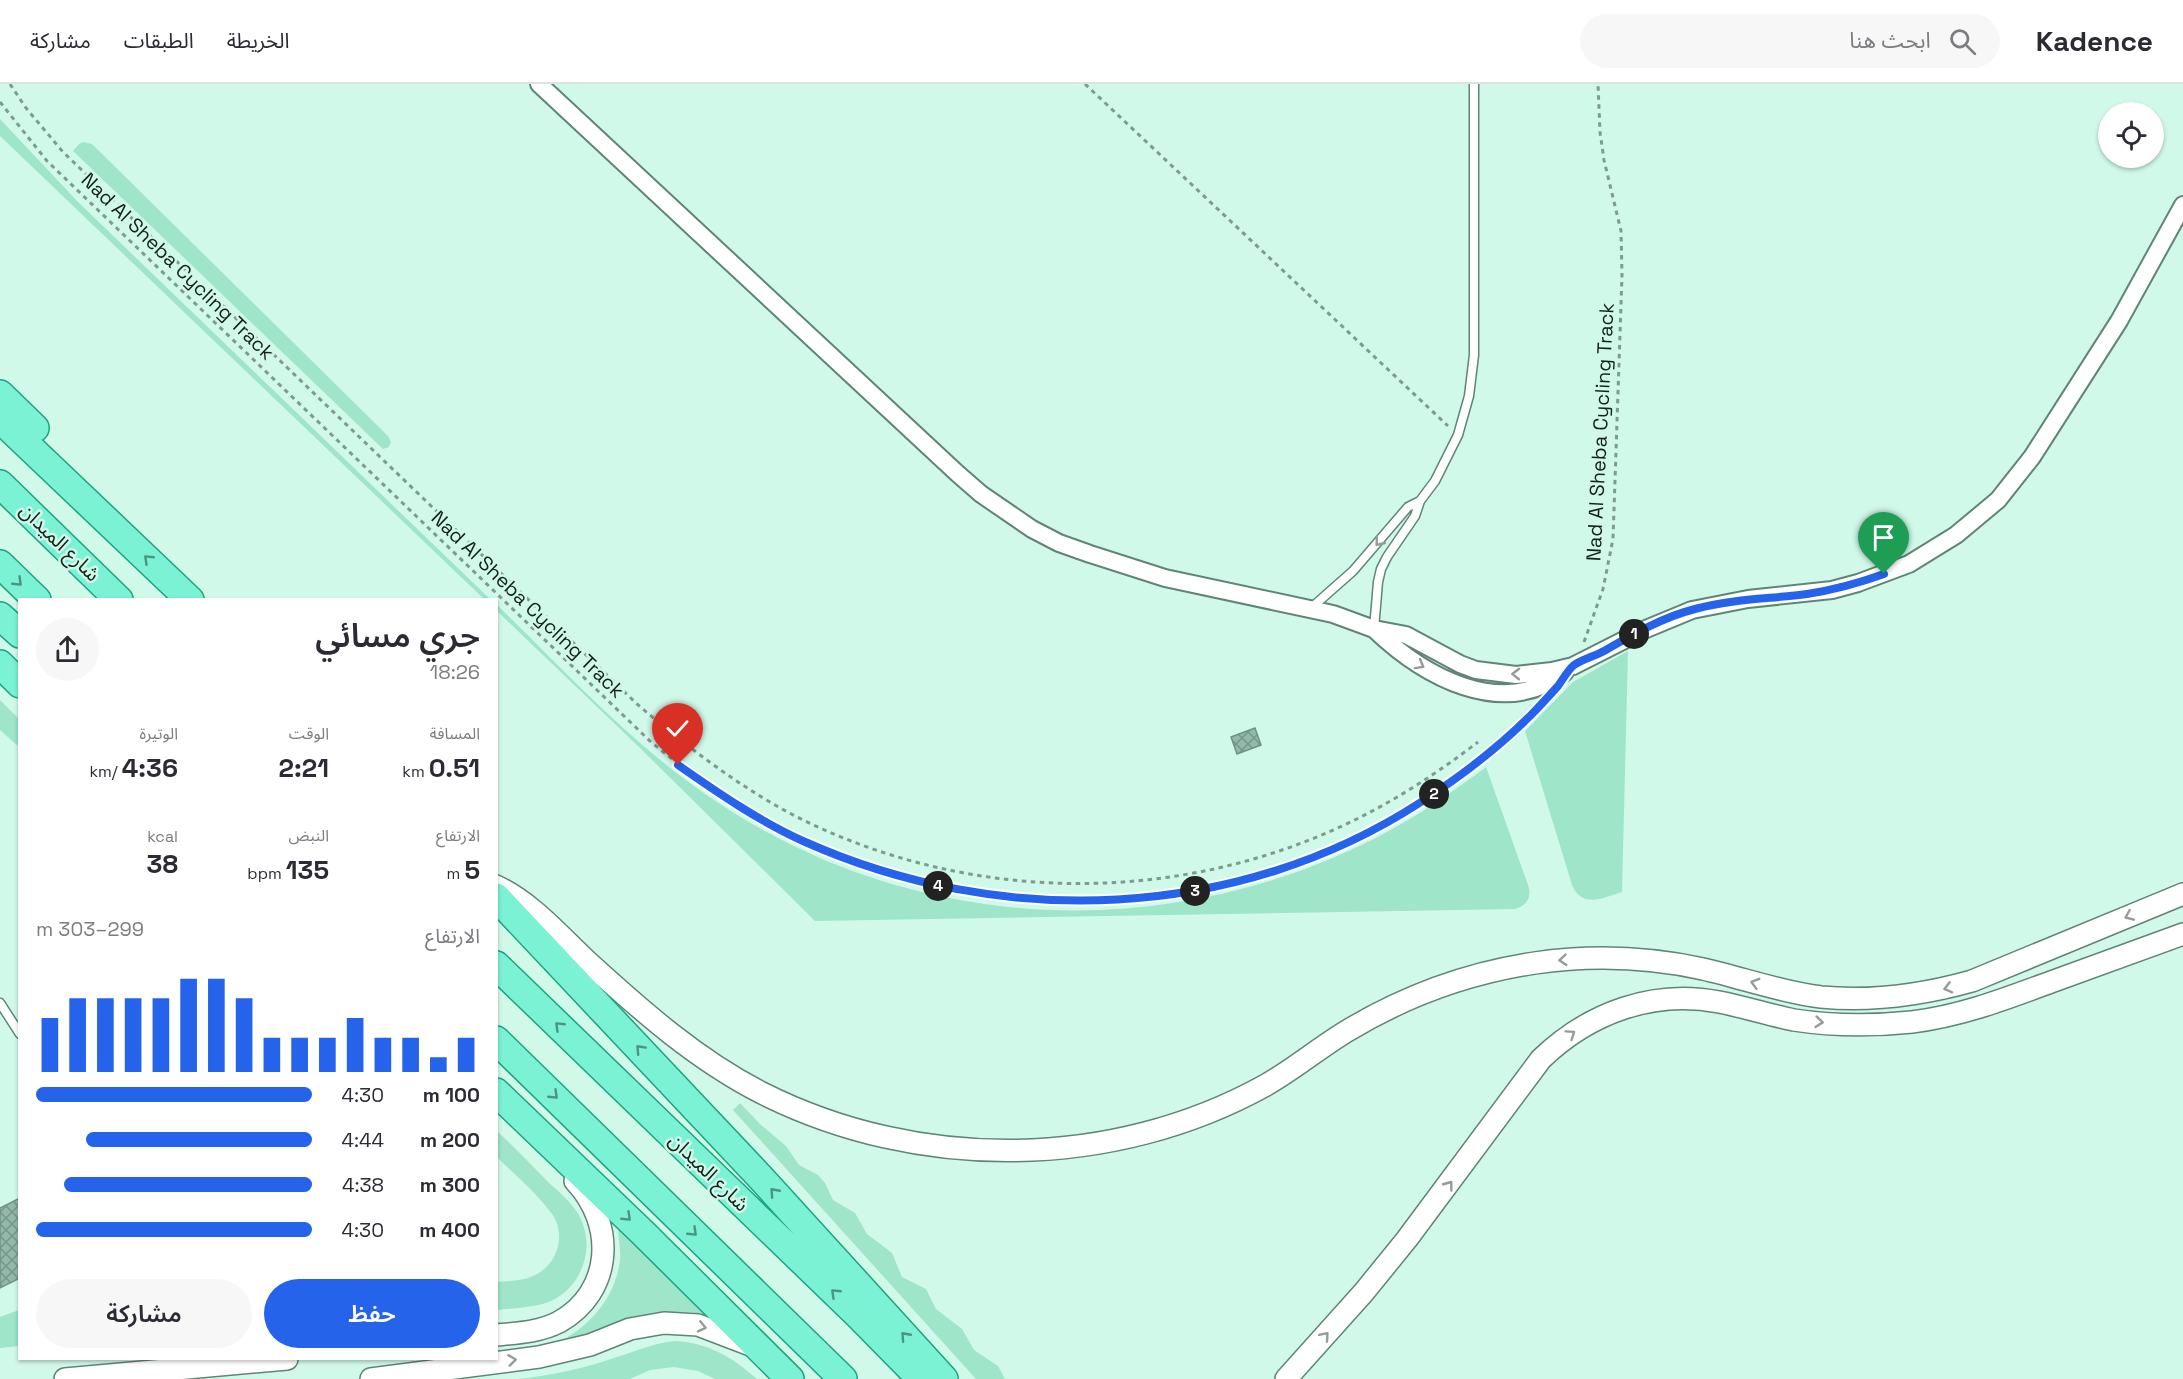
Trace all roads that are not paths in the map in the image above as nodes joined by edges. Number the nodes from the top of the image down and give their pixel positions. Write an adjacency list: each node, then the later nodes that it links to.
1 (539, 84): 13 (street)
2 (1474, 84): 8 (lane)
3 (2183, 206): 15 (street)
4 (0, 394): 6 (main road)
5 (0, 419): 6 (main road)
6 (64, 478): 12 (main road, one-way to 6)
7 (0, 484): 11 (main road, شارع الميدان)
8 (1420, 501): 13 (lane, one-way to 13); 15 (lane)
9 (0, 564): 10 (main road, one-way to 10)
10 (35, 598)
11 (117, 598)
12 (188, 598)
13 (1310, 609): 15 (street)
14 (0, 616): 16 (main road)
15 (1374, 629)
16 (18, 632)
17 (0, 664): 18 (main road)
18 (18, 682)
19 (498, 887): 20 (street, one-way to 19)
20 (2183, 894)
21 (498, 899): 40 (main road, one-way to 21)
22 (2183, 934): 41 (street, one-way to 22)
23 (498, 967): 39 (main road, شارع الميدان, one-way to 23)
24 (0, 1003): 25 (lane)
25 (18, 1031)
26 (498, 1042): 38 (main road, one-way to 38)
27 (498, 1094): 28 (main road)
28 (524, 1118): 29 (street); 30 (main road, one-way to 30)
29 (498, 1335)
30 (760, 1348): 36 (street, one-way to 30); 37 (main road)
31 (270, 1360): 33 (street)
32 (140, 1362): 34 (lane)
33 (235, 1362): 34 (street)
34 (114, 1376): 35 (street)
35 (65, 1379)
36 (371, 1379)
37 (790, 1379)
38 (843, 1379)
39 (921, 1379)
40 (944, 1379)
41 (1286, 1379)

